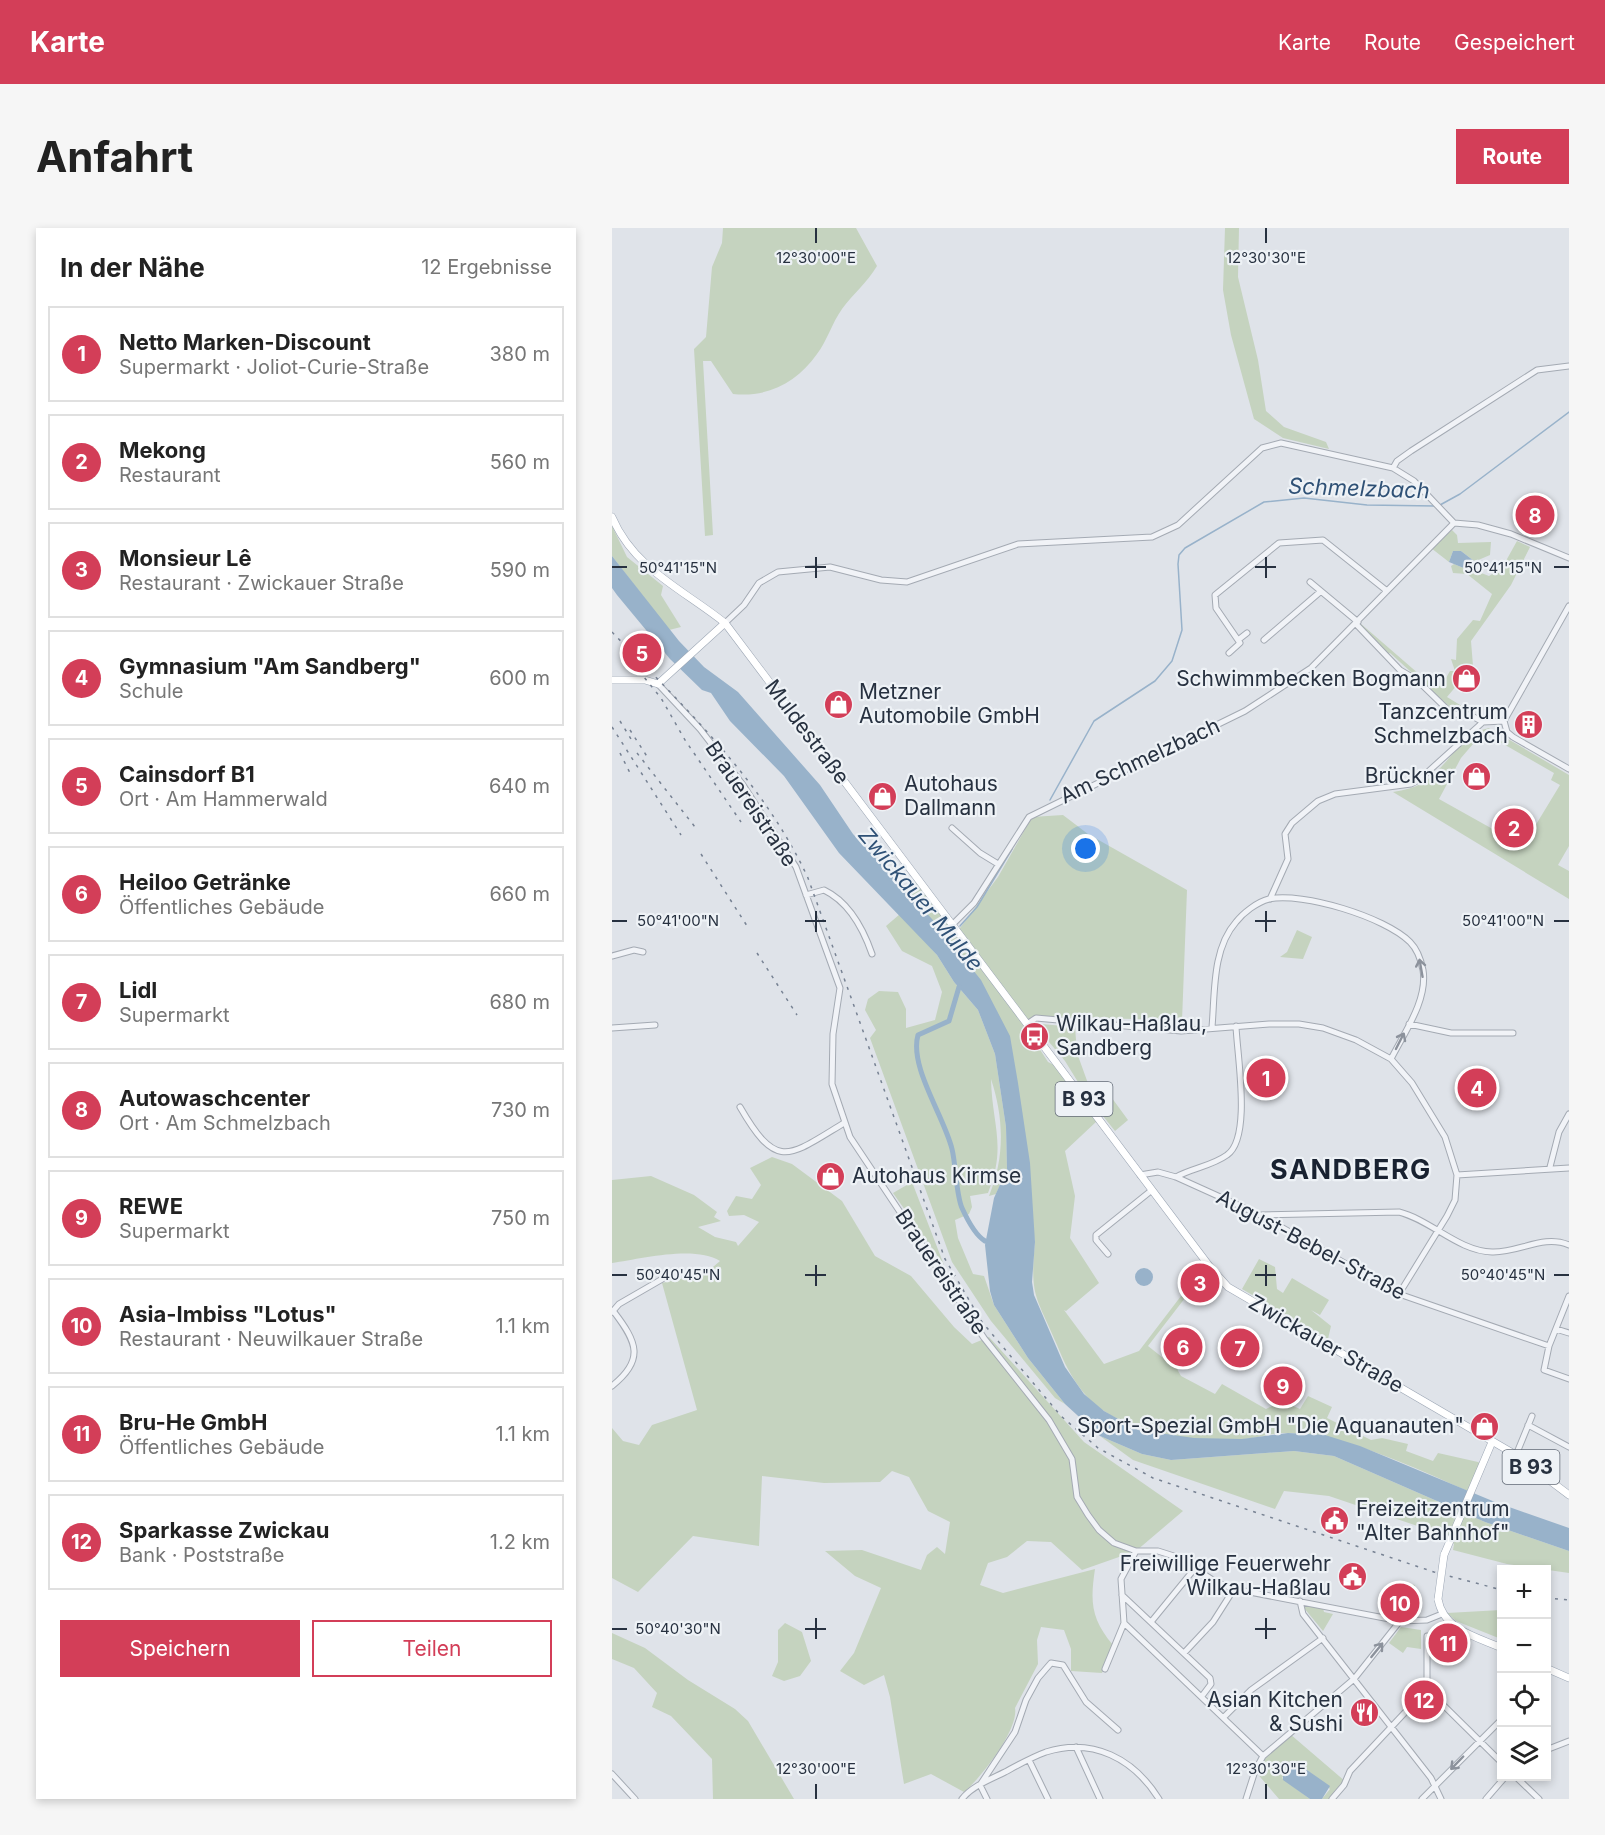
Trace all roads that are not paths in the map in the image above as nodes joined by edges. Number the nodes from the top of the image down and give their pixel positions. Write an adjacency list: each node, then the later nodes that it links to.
1 (1569, 366): 2 (street)
2 (1393, 468): 4 (street); 10 (street)
3 (612, 517): 10 (main road, Muldestraße / B 93)
4 (1454, 523): 5 (street); 7 (street, Am Schmelzbach)
5 (1569, 558)
6 (1310, 582): 8 (street)
7 (1387, 591): 11 (street, Am Schmelzbach); 13 (street)
8 (1320, 592): 11 (street); 14 (street)
9 (1569, 606): 19 (street)
10 (725, 623): 17 (main road); 25 (main road, Muldestraße / B 93)
11 (1357, 623): 18 (street); 22 (street, Am Schmelzbach)
12 (1247, 633): 13 (street)
13 (1238, 640): 15 (street)
14 (1264, 640)
15 (1229, 653)
16 (612, 680): 17 (main road)
17 (658, 684): 23 (street, Brauereistraße)
18 (1483, 722): 19 (street); 24 (street)
19 (1504, 722): 20 (street)
20 (1569, 769)
21 (952, 828): 22 (street)
22 (998, 864): 25 (street, Am Schmelzbach)
23 (806, 895): 27 (street); 39 (street, Brauereistraße)
24 (1270, 899): 30 (street, one-way to 24); 33 (street)
25 (952, 925): 29 (main road, Muldestraße / B 93)
26 (643, 952): 28 (street)
27 (872, 954)
28 (612, 956)
29 (1027, 1024): 33 (street); 42 (main road, Zwickauer Straße / B 93)
30 (1409, 1024): 35 (street); 36 (street, one-way to 30)
31 (655, 1025): 34 (street)
32 (1236, 1026): 33 (street); 36 (street); 44 (street)
33 (1212, 1027)
34 (612, 1028)
35 (1513, 1033)
36 (1391, 1059): 43 (street)
37 (740, 1107): 39 (street)
38 (1569, 1114): 40 (street)
39 (844, 1123): 65 (street, Brauereistraße)
40 (1550, 1167): 41 (street); 43 (street)
41 (1569, 1168)
42 (1140, 1175): 44 (street, August-Bebel-Straße); 45 (main road, Zwickauer Straße / B 93)
43 (1457, 1175): 47 (street)
44 (1176, 1177): 46 (street, August-Bebel-Straße)
45 (1152, 1190): 49 (street); 61 (main road, Zwickauer Straße / B 93)
46 (1260, 1215): 47 (street); 51 (street, August-Bebel-Straße)
47 (1439, 1230): 48 (street); 51 (street)
48 (1569, 1245)
49 (1108, 1254)
50 (664, 1278): 53 (street)
51 (1399, 1294): 56 (street, August-Bebel-Straße)
52 (1569, 1296): 54 (street)
53 (613, 1312): 58 (street)
54 (1556, 1329): 55 (street); 56 (street)
55 (1569, 1333)
56 (1549, 1350): 57 (street)
57 (1569, 1379)
58 (612, 1386)
59 (1532, 1416): 60 (street)
60 (1528, 1425): 62 (street); 63 (street)
61 (1492, 1442): 63 (main road, B 93); 70 (main road, bridge)
62 (1569, 1447)
63 (1516, 1455): 64 (main road, B 93)
64 (1569, 1495)
65 (1136, 1551): 66 (street, Brauereistraße); 68 (street)
66 (1196, 1567): 67 (street, Brauereistraße); 72 (street)
67 (1234, 1588): 69 (street, Brauereistraße); 77 (street)
68 (1122, 1594): 72 (street); 73 (street)
69 (1300, 1601): 71 (street, Brauereistraße); 75 (street)
70 (1442, 1614): 71 (street, Brauereistraße); 76 (main road)
71 (1400, 1621): 81 (street, one-way to 71)
72 (1151, 1622): 77 (street)
73 (1124, 1623): 78 (street); 83 (street)
74 (1427, 1636): 82 (street)
75 (1323, 1638): 81 (street); 84 (street)
76 (1497, 1646)
77 (1184, 1653): 83 (street)
78 (1105, 1669)
79 (1551, 1670): 80 (main road)
80 (1569, 1678)
81 (1354, 1679): 86 (street); 92 (street)
82 (1427, 1689): 86 (street); 89 (street)
83 (1202, 1696): 84 (street)
84 (1224, 1717): 92 (street)
85 (1497, 1724): 89 (street)
86 (1391, 1727): 99 (street); 107 (street)
87 (1118, 1730): 98 (street)
88 (1569, 1741): 91 (street)
89 (1478, 1742): 93 (street); 99 (street, one-way to 99)
90 (1076, 1747): 94 (street); 104 (street); 105 (street)
91 (1551, 1748)
92 (1263, 1756): 106 (street)
93 (1497, 1759)
94 (1029, 1760): 98 (street); 103 (street)
95 (612, 1774): 100 (street)
96 (1502, 1781): 110 (street)
97 (1520, 1781): 111 (street)
98 (980, 1785): 101 (street); 102 (street)
99 (1436, 1785): 108 (street); 109 (street)
100 (635, 1799)
101 (962, 1799)
102 (987, 1799)
103 (1048, 1799)
104 (1100, 1799)
105 (1159, 1799)
106 (1246, 1799)
107 (1332, 1799)
108 (1422, 1799)
109 (1441, 1799)
110 (1486, 1799)
111 (1539, 1799)

